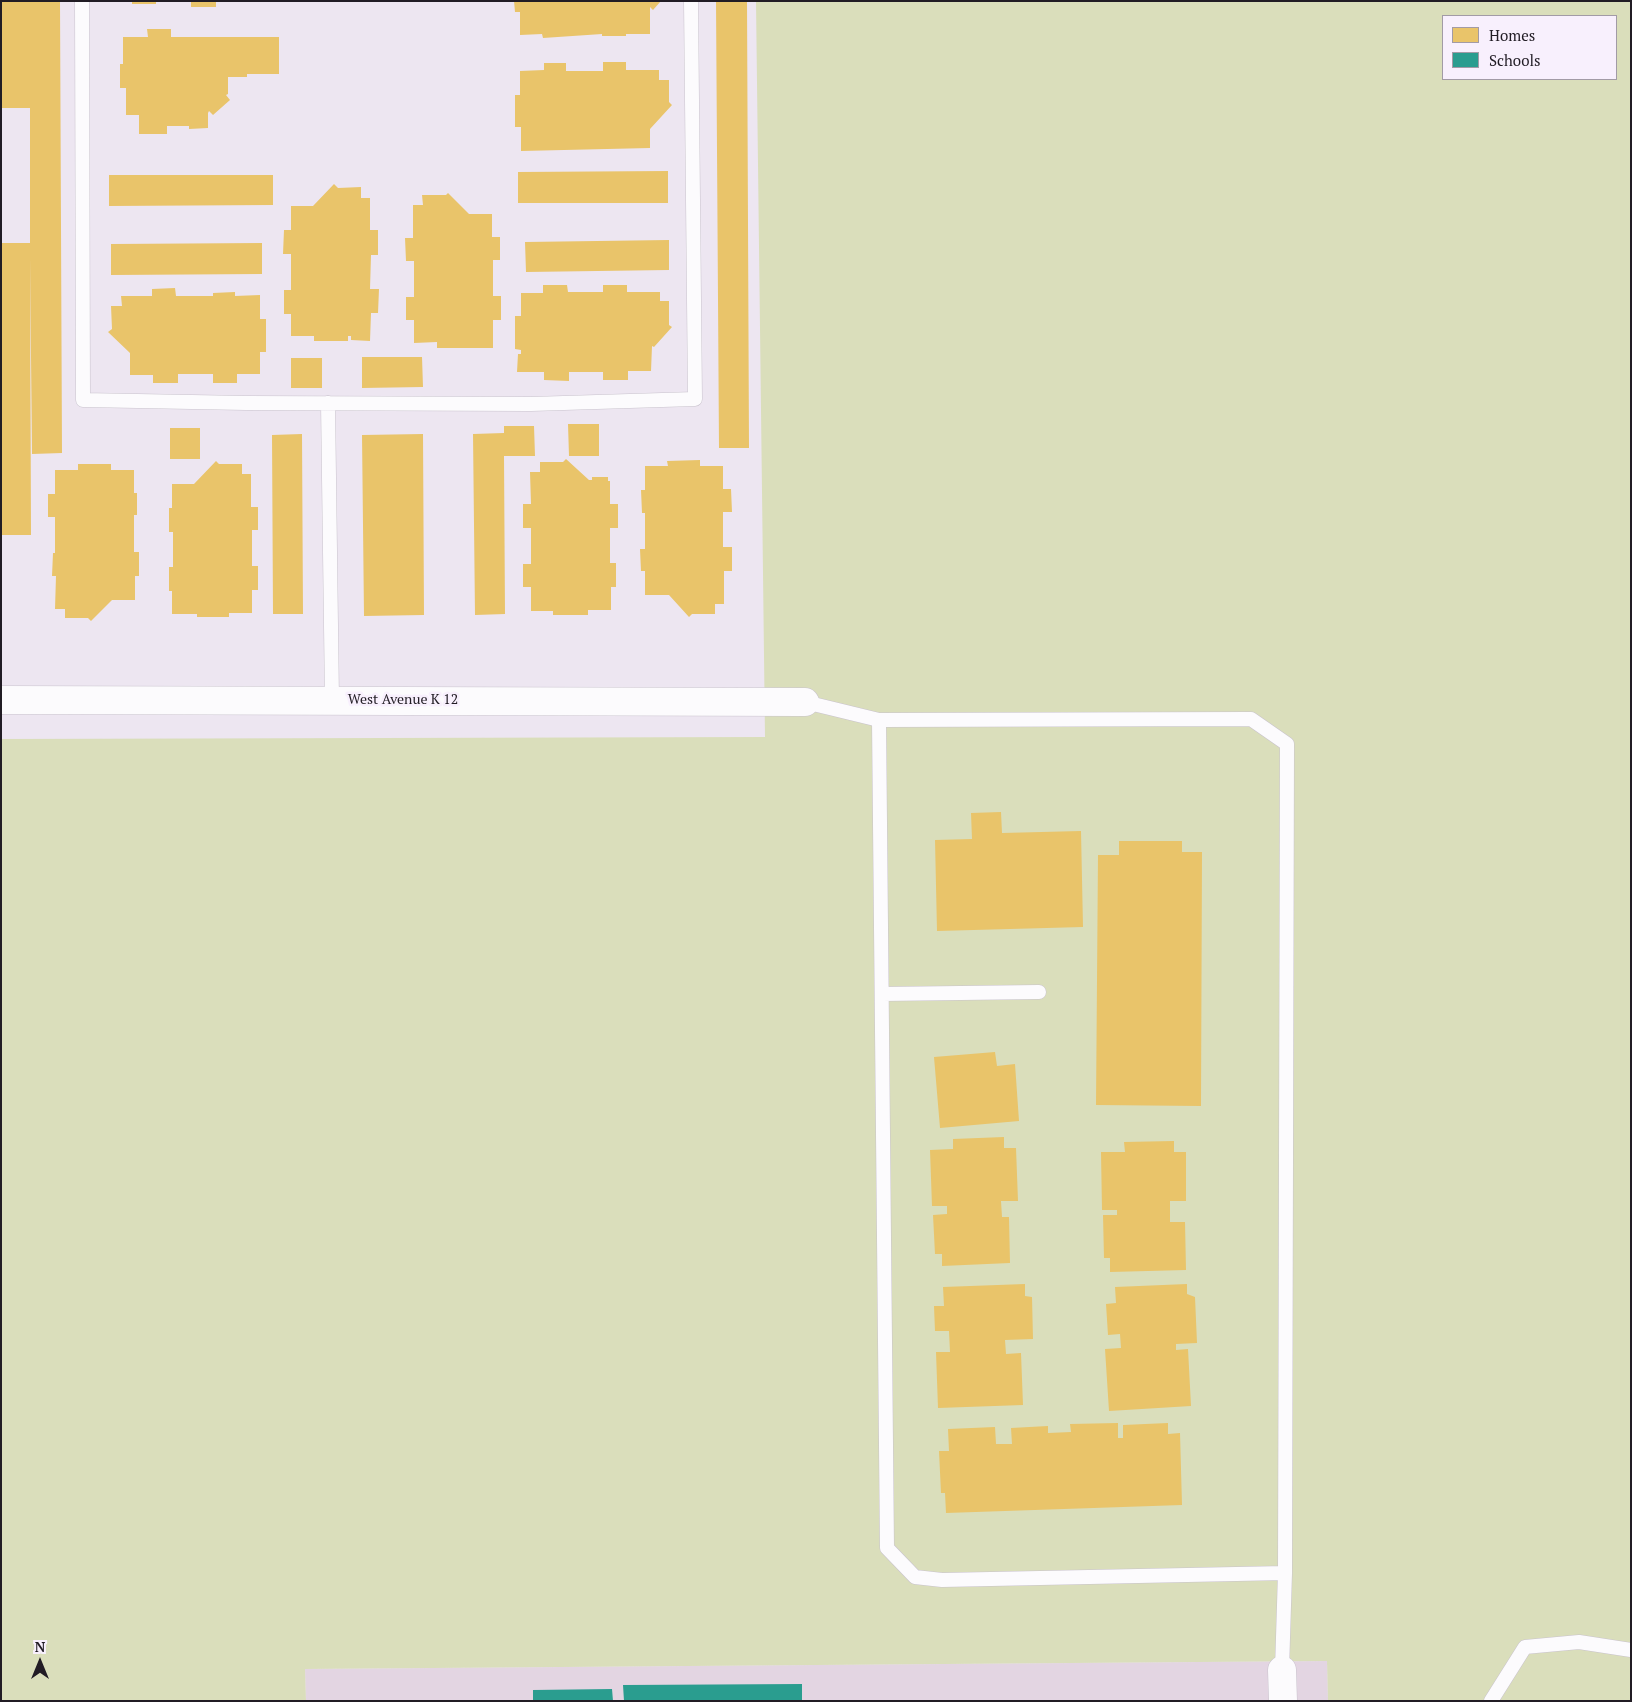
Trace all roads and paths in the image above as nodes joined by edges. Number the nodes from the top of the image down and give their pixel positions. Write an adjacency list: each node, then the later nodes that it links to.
1 (82, 1): 3 (lane)
2 (691, 1): 3 (lane)
3 (328, 402): 5 (lane)
4 (1, 700): 5 (street, West Avenue K 12)
5 (332, 700): 6 (street, West Avenue K 12)
6 (805, 702): 7 (lane)
7 (879, 720): 9 (lane); 10 (lane)
8 (1039, 992): 9 (lane)
9 (882, 994): 10 (lane)
10 (1285, 1574): 12 (lane)
11 (1631, 1650): 14 (lane)
12 (1282, 1670): 13 (street)
13 (1283, 1701)
14 (1491, 1701)

